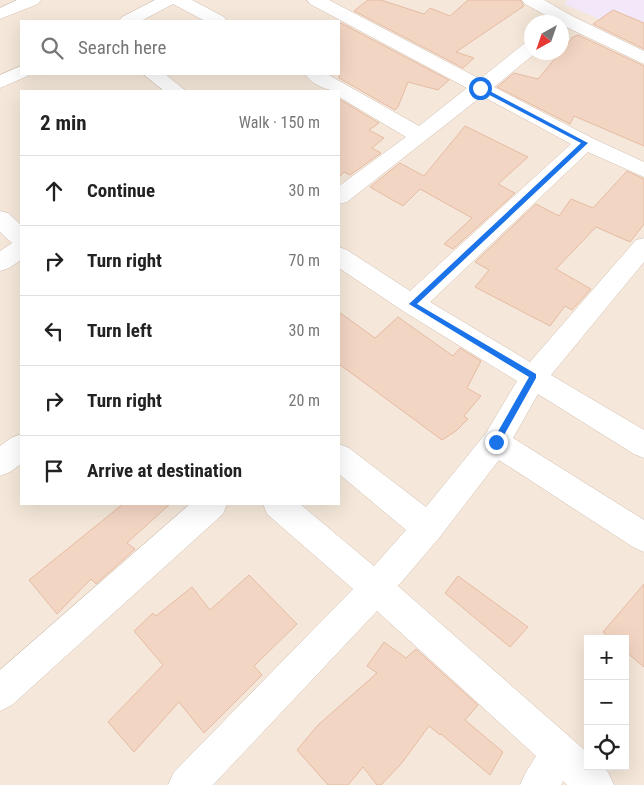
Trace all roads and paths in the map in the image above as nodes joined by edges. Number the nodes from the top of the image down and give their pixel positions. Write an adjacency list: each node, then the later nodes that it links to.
1 (32, 0): 6 (street)
2 (168, 0): 8 (street)
3 (179, 0): 9 (street)
4 (531, 0): 7 (street)
5 (332, 2): 17 (street)
6 (0, 14)
7 (554, 15)
8 (130, 20)
9 (216, 20)
10 (569, 24): 12 (street)
11 (524, 53): 17 (street)
12 (644, 58)
13 (154, 75): 19 (street)
14 (315, 75): 16 (street)
15 (9, 78): 18 (street)
16 (328, 88)
17 (480, 88): 21 (street); 22 (street)
18 (23, 90)
19 (175, 90)
20 (340, 94): 21 (street)
21 (420, 136): 24 (street)
22 (585, 143): 23 (street); 31 (street)
23 (644, 170)
24 (340, 196)
25 (0, 219): 26 (street)
26 (20, 237)
27 (644, 246): 32 (street)
28 (20, 250): 30 (street)
29 (340, 257): 31 (street)
30 (0, 262)
31 (412, 304): 32 (street)
32 (534, 376): 33 (street); 34 (street)
33 (496, 442): 40 (street); 41 (street)
34 (644, 445)
35 (20, 448): 37 (street)
36 (340, 458): 41 (street)
37 (0, 463)
38 (211, 505): 43 (street)
39 (279, 505): 42 (street)
40 (640, 525)
41 (428, 528): 42 (street)
42 (376, 588): 44 (street); 45 (street)
43 (0, 693)
44 (559, 754): 46 (street); 47 (street)
45 (187, 785)
46 (539, 785)
47 (595, 785)

